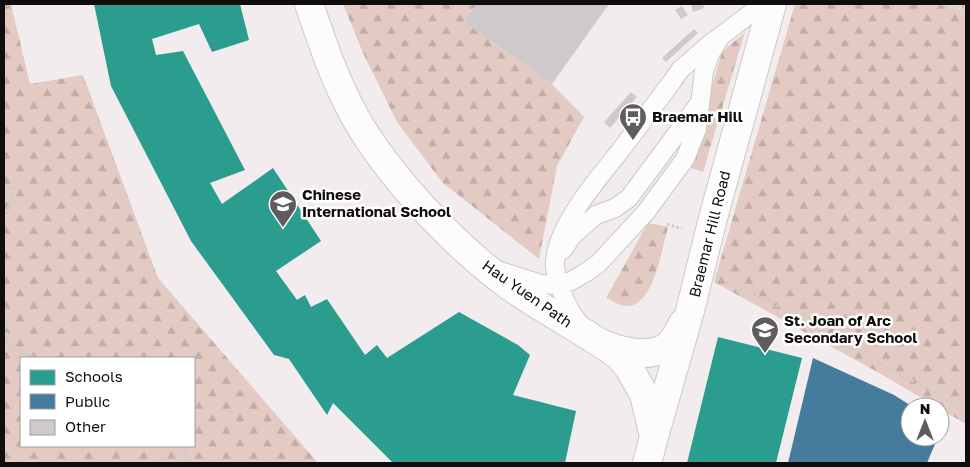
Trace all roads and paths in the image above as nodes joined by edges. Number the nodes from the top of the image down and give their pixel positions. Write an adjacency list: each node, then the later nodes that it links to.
1 (309, 4): 11 (street, Hau Yuen Path)
2 (763, 4): 4 (lane)
3 (772, 4): 15 (street, Braemar Hill Road)
4 (721, 36): 5 (lane); 10 (lane)
5 (700, 102): 10 (lane); 13 (lane)
6 (4, 187): 7 (path)
7 (4, 221)
8 (659, 222): 9 (path)
9 (685, 230)
10 (554, 263): 13 (lane)
11 (484, 266): 13 (lane); 16 (street, Hau Yuen Path)
12 (720, 279): 18 (path)
13 (558, 285): 16 (lane)
14 (4, 307): 17 (path)
15 (690, 311): 16 (street); 19 (street, Braemar Hill Road)
16 (594, 339): 19 (street, Hau Yuen Path)
17 (32, 357)
18 (966, 410)
19 (654, 438): 22 (street, Braemar Hill Road)
20 (181, 447): 21 (path)
21 (192, 463)
22 (647, 463)

